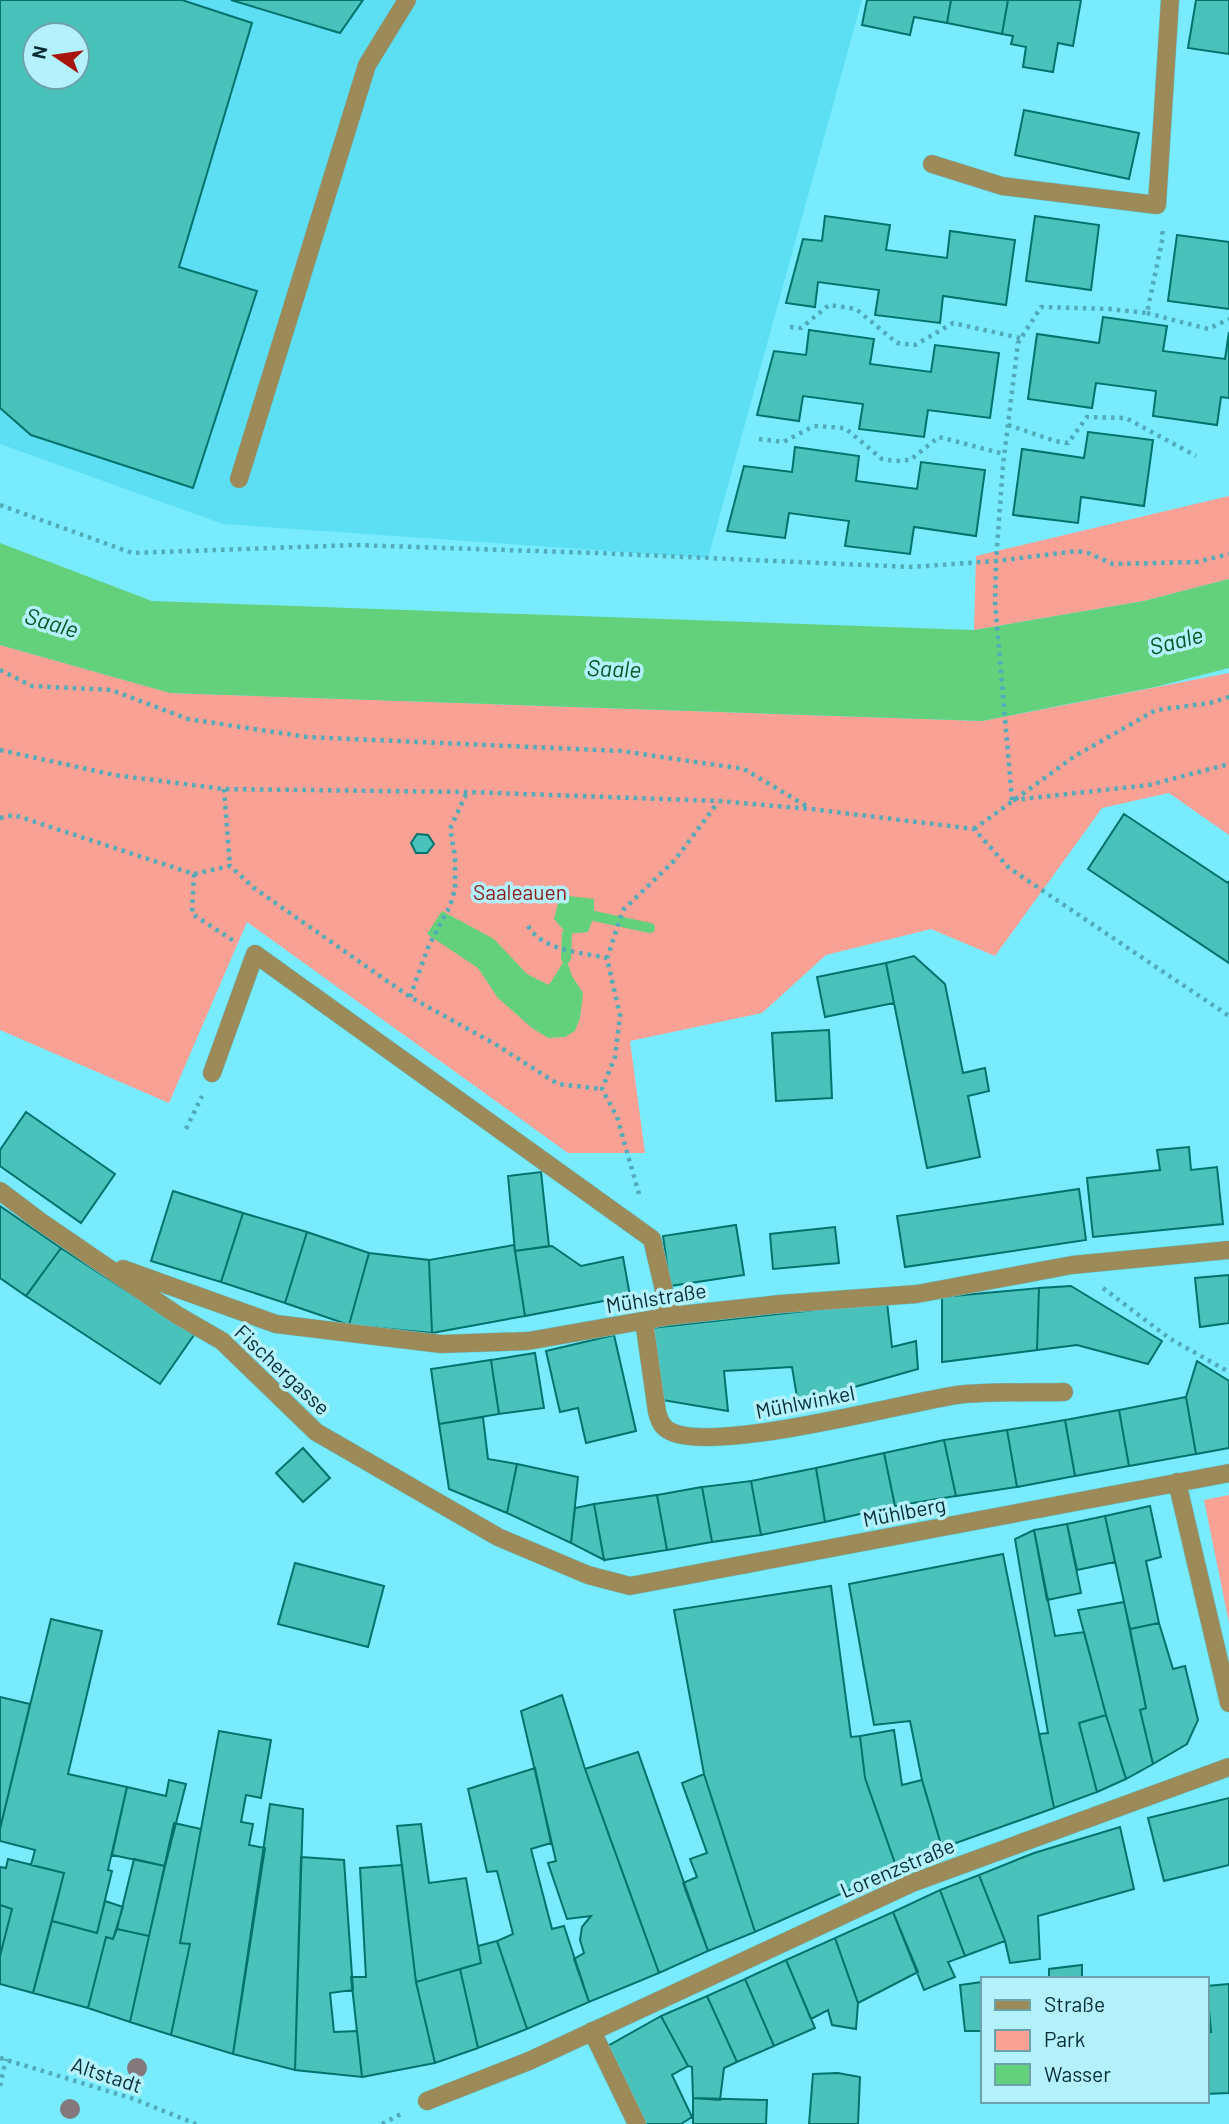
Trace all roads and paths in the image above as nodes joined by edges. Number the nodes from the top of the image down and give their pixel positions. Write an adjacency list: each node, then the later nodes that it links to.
1 (407, 0): 13 (street)
2 (1170, 0): 4 (street)
3 (932, 164): 4 (street)
4 (1157, 205): 5 (path)
5 (1147, 313): 6 (path); 8 (path)
6 (1229, 319)
7 (790, 327): 8 (path)
8 (1020, 338): 9 (path)
9 (1009, 425): 11 (path); 12 (path)
10 (759, 439): 11 (path)
11 (1004, 454): 16 (path)
12 (1196, 456)
13 (240, 479)
14 (0, 505): 16 (path)
15 (1229, 554): 16 (path)
16 (996, 561): 23 (path)
17 (0, 670): 25 (path)
18 (1229, 697): 23 (path)
19 (0, 750): 21 (path)
20 (1229, 764): 23 (path)
21 (224, 789): 22 (path); 28 (path)
22 (467, 792): 24 (path); 33 (path)
23 (1012, 800): 27 (path)
24 (719, 801): 25 (path); 32 (path)
25 (811, 809): 27 (path)
26 (0, 818): 29 (path)
27 (974, 829): 34 (path)
28 (230, 866): 29 (path); 33 (path)
29 (194, 874): 31 (path)
30 (528, 926): 32 (path)
31 (255, 954): 35 (street); 39 (street)
32 (607, 958): 36 (path)
33 (410, 997): 36 (path)
34 (1229, 1016)
35 (212, 1073): 37 (path)
36 (602, 1089): 39 (path)
37 (186, 1129)
38 (0, 1191): 41 (street, Fischergasse)
39 (652, 1239): 43 (street)
40 (1229, 1250): 42 (street, Mühlstraße)
41 (100, 1261): 44 (street, Mühlstraße); 49 (street, Fischergasse)
42 (1072, 1265): 43 (street, Mühlstraße); 45 (path)
43 (670, 1316): 44 (street, Mühlstraße)
44 (643, 1321): 46 (street, Mühlwinkel)
45 (1229, 1372)
46 (1064, 1392)
47 (1229, 1473): 48 (street, Mühlberg)
48 (1177, 1482): 49 (street, Mühlberg); 50 (street)
49 (588, 1575)
50 (1229, 1703)
51 (1229, 1767): 52 (street, Lorenzstraße)
52 (592, 2031): 55 (street, Lorenzstraße); 57 (street)
53 (3, 2058): 54 (path, Altstadt); 56 (path, Altstadt)
54 (0, 2086)
55 (427, 2101)
56 (195, 2124)
57 (637, 2124)

